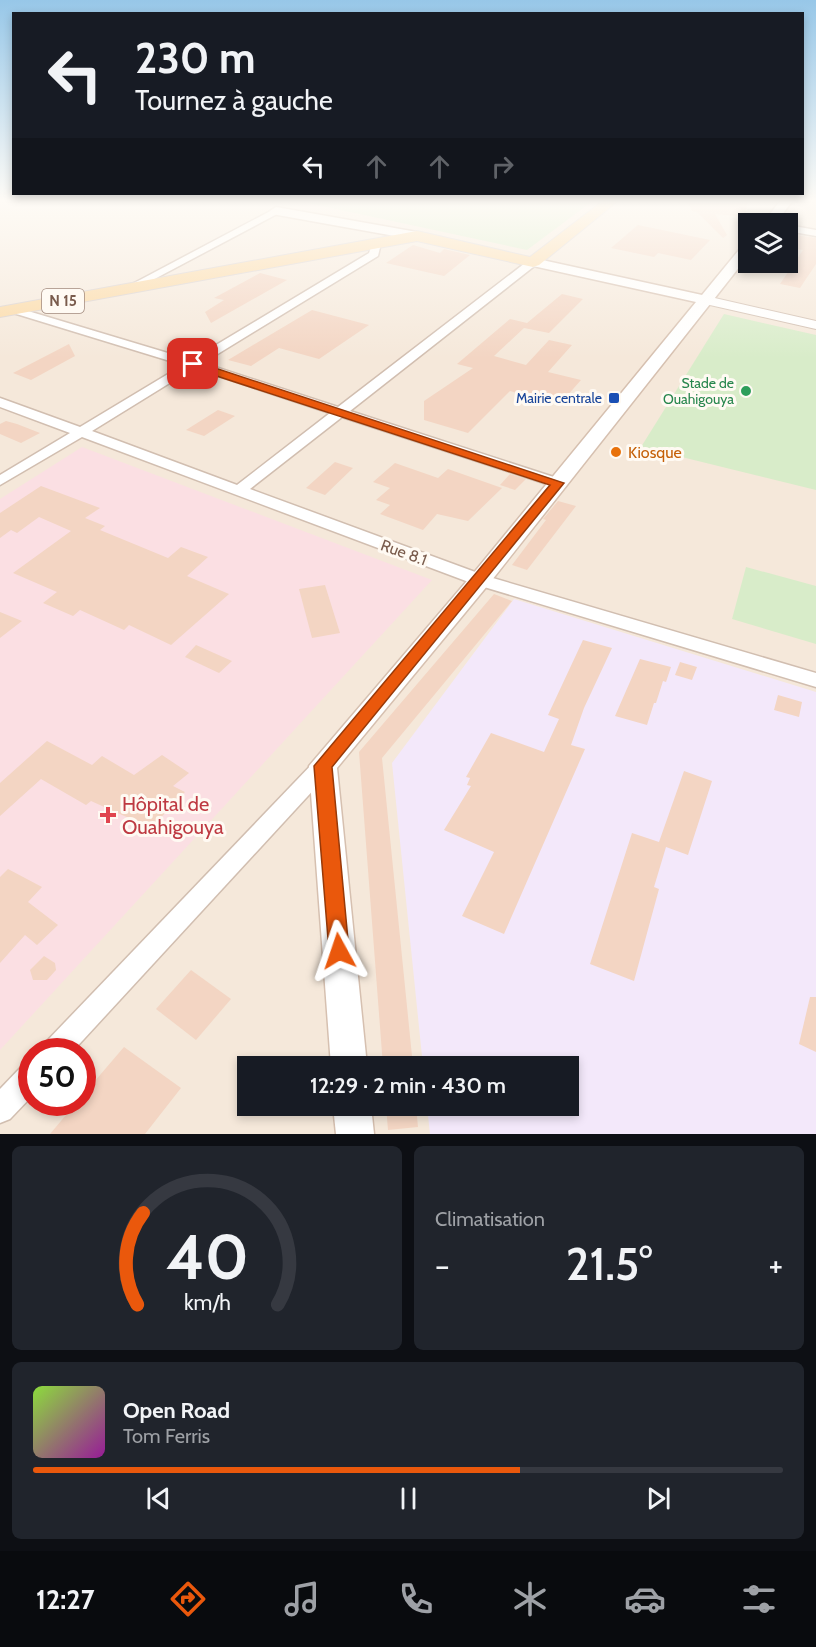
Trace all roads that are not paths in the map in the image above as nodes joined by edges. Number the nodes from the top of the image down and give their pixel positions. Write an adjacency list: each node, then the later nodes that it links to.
1 (196, 253): 8 (street)
2 (323, 253): 8 (main road, N 15)
3 (374, 253): 12 (street)
4 (492, 253): 7 (main road, N 15)
5 (545, 253): 7 (main road)
6 (738, 260): 9 (main road)
7 (533, 262): 9 (main road); 14 (street)
8 (126, 290): 10 (main road, N 15)
9 (706, 300): 11 (street); 17 (main road)
10 (7, 311): 12 (street)
11 (816, 325)
12 (193, 364): 14 (street); 15 (street)
13 (0, 402): 15 (street, Rue 8.1)
14 (341, 412): 17 (street); 18 (street)
15 (82, 432): 16 (street); 18 (street, Rue 8.1)
16 (0, 481)
17 (558, 483): 19 (main road)
18 (240, 490): 19 (street, Rue 8.1)
19 (480, 580): 20 (street, Rue 8.1); 21 (main road)
20 (816, 680)
21 (323, 766): 22 (street); 23 (main road)
22 (67, 1038)
23 (348, 1056)
24 (18, 1090): 25 (street)
25 (0, 1109)
26 (353, 1116): 27 (main road)
27 (355, 1134)

